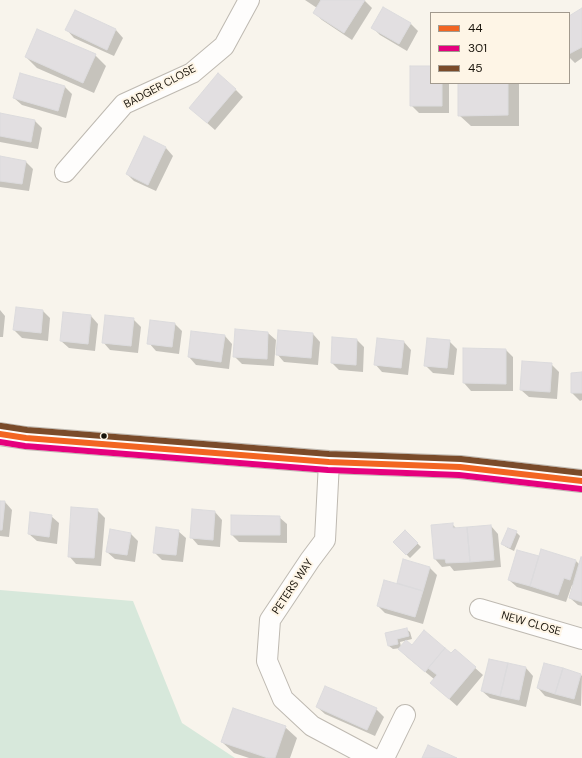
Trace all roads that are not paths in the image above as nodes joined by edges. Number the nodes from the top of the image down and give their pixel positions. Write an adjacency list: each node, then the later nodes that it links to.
1 (249, 0): 2 (street, BADGER CLOSE)
2 (65, 172)
3 (0, 434): 4 (main road)
4 (329, 462): 5 (main road); 9 (street, PETERS WAY)
5 (582, 481)
6 (480, 610): 7 (street, NEW CLOSE)
7 (582, 639)
8 (405, 715): 10 (street)
9 (372, 758)
10 (384, 758)

